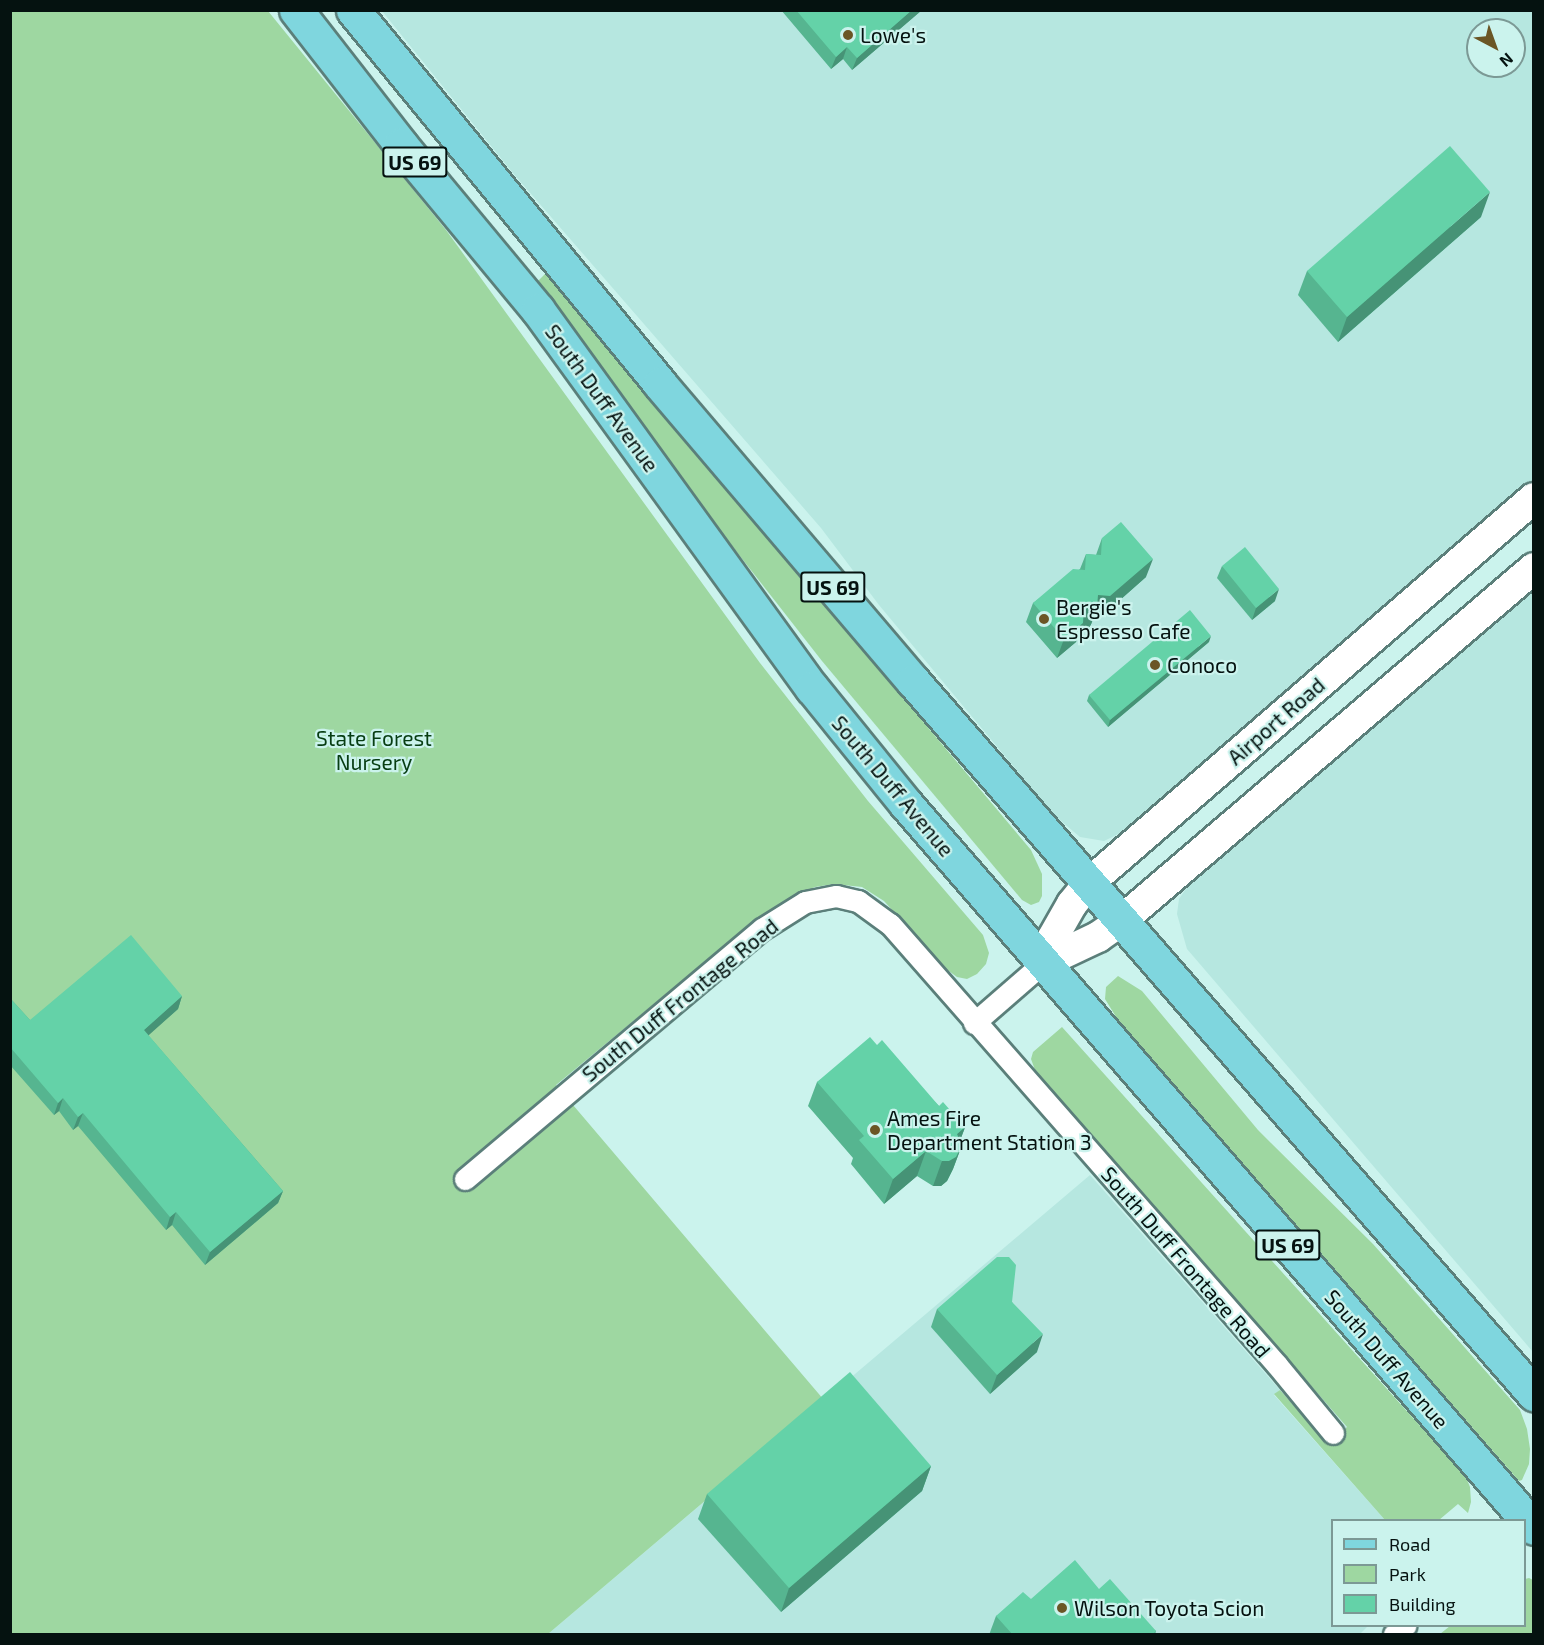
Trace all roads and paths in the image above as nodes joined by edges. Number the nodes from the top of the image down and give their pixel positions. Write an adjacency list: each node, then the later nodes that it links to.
1 (296, 10): 7 (main road, South Duff Avenue / US 69)
2 (353, 10): 5 (main road, US 69)
3 (1533, 498): 5 (main road, Airport Road)
4 (1533, 568): 6 (main road, Airport Road)
5 (1089, 884): 6 (main road, US 69); 7 (main road, Airport Road)
6 (1121, 921): 7 (main road, Airport Road); 10 (main road, US 69)
7 (1043, 963): 8 (street, Airport Road); 12 (main road, South Duff Avenue / US 69)
8 (975, 1023): 9 (street, South Duff Frontage Road); 11 (street, South Duff Frontage Road)
9 (465, 1179)
10 (1533, 1394)
11 (1333, 1433)
12 (1530, 1521)

